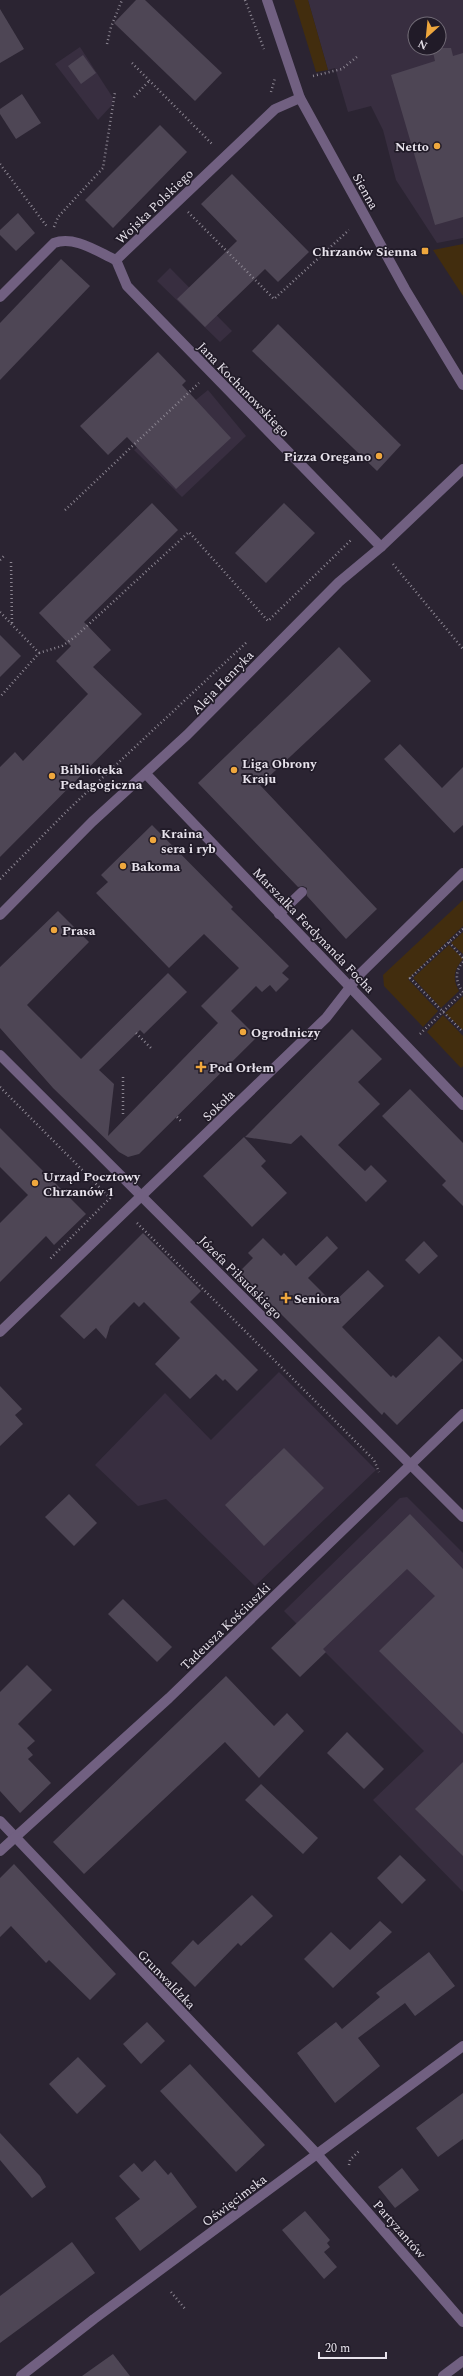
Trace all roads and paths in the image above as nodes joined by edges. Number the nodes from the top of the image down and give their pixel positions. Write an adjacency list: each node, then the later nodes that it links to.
1 (122, 0): 4 (path)
2 (245, 0): 5 (path)
3 (267, 0): 14 (street, Sienna)
4 (107, 44)
5 (267, 56)
6 (358, 56): 9 (path)
7 (132, 64): 10 (path)
8 (273, 70): 12 (path)
9 (313, 76)
10 (149, 81): 13 (path); 15 (path)
11 (115, 92): 20 (path)
12 (269, 95)
13 (134, 97)
14 (300, 98): 21 (street, Wojska Polskiego); 24 (street, Sienna)
15 (216, 148)
16 (0, 164): 20 (path)
17 (187, 210): 19 (path)
18 (56, 230): 20 (path)
19 (349, 230)
20 (51, 232)
21 (116, 260): 22 (street, Wojska Polskiego); 23 (street, Jana Kochanowskiego)
22 (0, 297)
23 (210, 374): 26 (path); 28 (street, Jana Kochanowskiego)
24 (463, 384)
25 (463, 469): 28 (street, Aleja Henryka)
26 (65, 510)
27 (354, 537): 37 (path)
28 (381, 547): 39 (street, Aleja Henryka)
29 (5, 556): 30 (path)
30 (0, 560)
31 (11, 562): 34 (path)
32 (393, 564): 36 (path)
33 (0, 612): 34 (path)
34 (12, 625): 37 (path)
35 (248, 641): 41 (path)
36 (463, 649)
37 (39, 653): 38 (path)
38 (0, 698)
39 (146, 774): 43 (street, Marszałka Ferdynanda Focha); 44 (street, Aleja Henryka)
40 (463, 873): 49 (street, Sokoła)
41 (0, 879)
42 (302, 892): 43 (street)
43 (279, 914): 49 (street, Marszałka Ferdynanda Focha)
44 (0, 915)
45 (463, 928): 46 (path)
46 (449, 942): 47 (path); 51 (path)
47 (463, 958)
48 (463, 962): 50 (path)
49 (349, 986): 59 (street, Marszałka Ferdynanda Focha); 63 (street, Sokoła)
50 (463, 993): 51 (path)
51 (443, 1012): 52 (path); 54 (path)
52 (463, 1032)
53 (136, 1033): 55 (path)
54 (420, 1034)
55 (152, 1049)
56 (0, 1055): 63 (street, Józefa Piłsudskiego)
57 (123, 1077): 60 (path)
58 (0, 1087): 65 (path)
59 (463, 1105)
60 (124, 1116)
61 (177, 1117): 62 (path)
62 (181, 1121)
63 (142, 1197): 66 (street, Sokoła); 68 (street, Józefa Piłsudskiego)
64 (141, 1227): 69 (path)
65 (44, 1264)
66 (0, 1332)
67 (463, 1414): 68 (street, Tadeusza Kościuszki)
68 (410, 1464): 70 (street, Józefa Piłsudskiego); 72 (street, Tadeusza Kościuszki)
69 (379, 1472)
70 (463, 1517)
71 (0, 1821): 72 (street, Grunwaldzka)
72 (16, 1838): 73 (street, Tadeusza Kościuszki); 76 (street, Grunwaldzka)
73 (0, 1851)
74 (463, 2046): 76 (street, Oświęcimska)
75 (359, 2151): 77 (path)
76 (317, 2154): 80 (street, Partyzantów); 82 (street, Oświęcimska)
77 (349, 2167)
78 (171, 2292): 79 (path)
79 (186, 2310)
80 (463, 2322)
81 (463, 2361): 83 (street)
82 (21, 2376)
83 (443, 2376)

